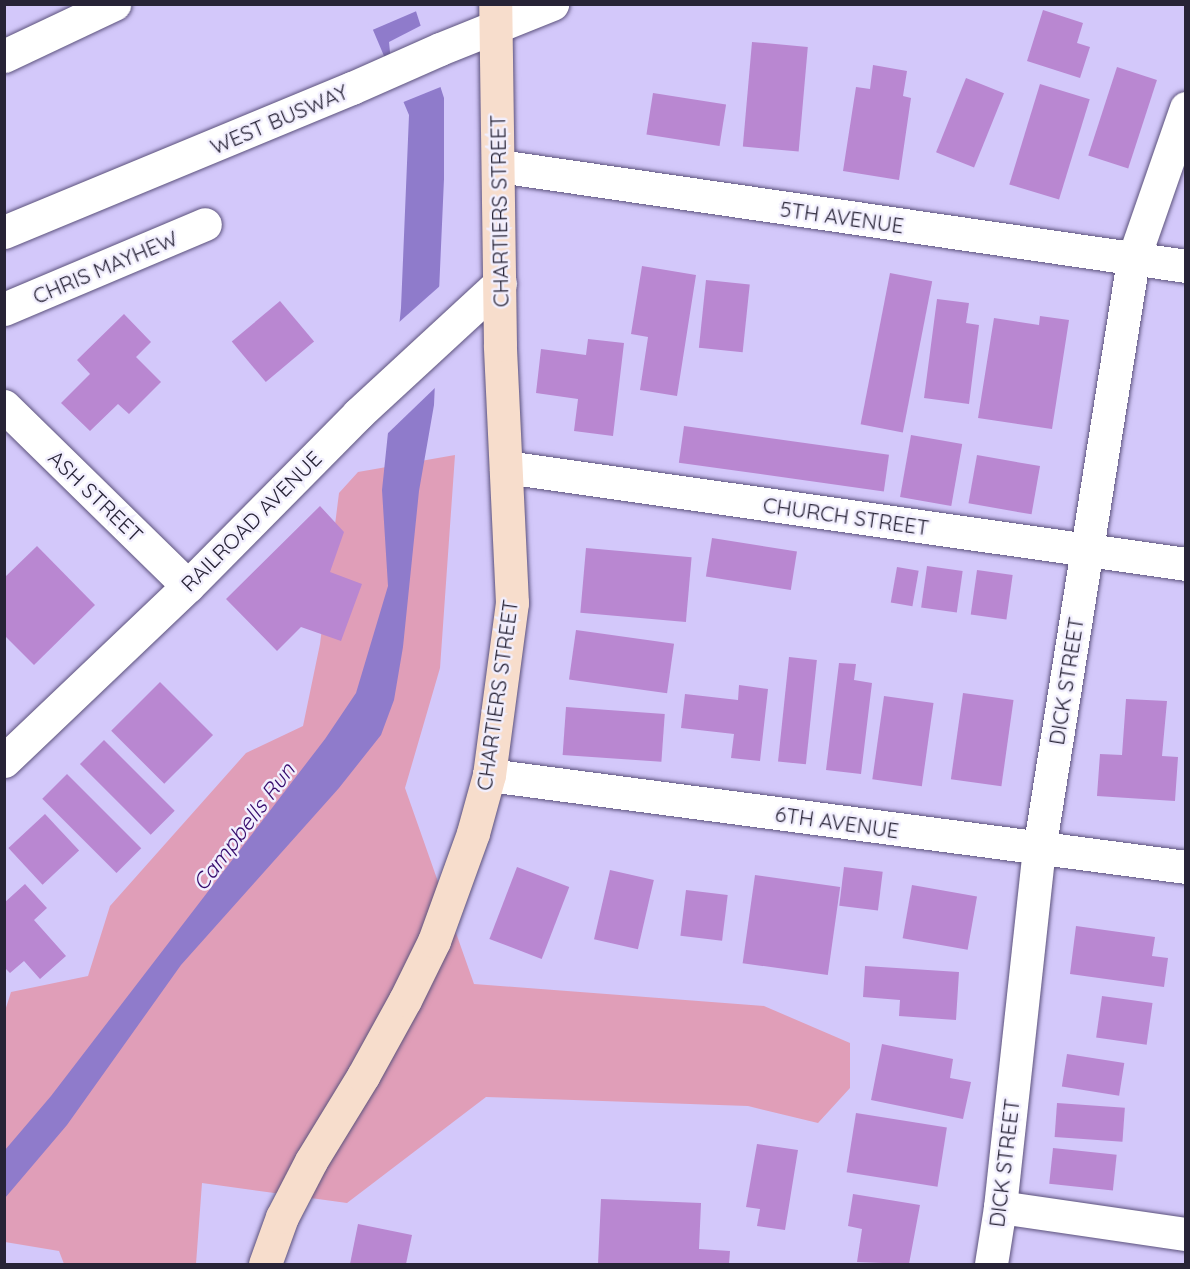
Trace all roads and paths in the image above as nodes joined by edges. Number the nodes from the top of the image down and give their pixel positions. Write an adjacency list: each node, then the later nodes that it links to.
1 (114, 4): 4 (street)
2 (552, 4): 3 (street, WEST BUSWAY)
3 (496, 16): 6 (main road, CHARTIERS STREET); 8 (street, WEST BUSWAY)
4 (4, 56)
5 (1185, 108): 9 (street, DICK STREET)
6 (499, 166): 9 (street, 5TH AVENUE); 11 (main road, CHARTIERS STREET)
7 (205, 224): 12 (street, CHRIS MAYHEW)
8 (4, 232)
9 (1133, 260): 10 (street, 5TH AVENUE); 15 (street, DICK STREET)
10 (1185, 266)
11 (500, 284): 14 (main road, CHARTIERS STREET); 17 (street, RAILROAD AVENUE)
12 (4, 309)
13 (4, 406): 17 (street, ASH STREET)
14 (506, 467): 15 (street, CHURCH STREET); 19 (main road, CHARTIERS STREET)
15 (1086, 550): 16 (street, CHURCH STREET); 20 (street, DICK STREET)
16 (1185, 564)
17 (188, 586): 18 (street, RAILROAD AVENUE)
18 (4, 761)
19 (489, 775): 20 (street, 6TH AVENUE); 24 (main road, CHARTIERS STREET)
20 (1039, 850): 21 (street, 6TH AVENUE); 22 (street, DICK STREET)
21 (1185, 867)
22 (1000, 1207): 23 (street); 25 (street, DICK STREET)
23 (1185, 1234)
24 (266, 1264)
25 (991, 1264)

